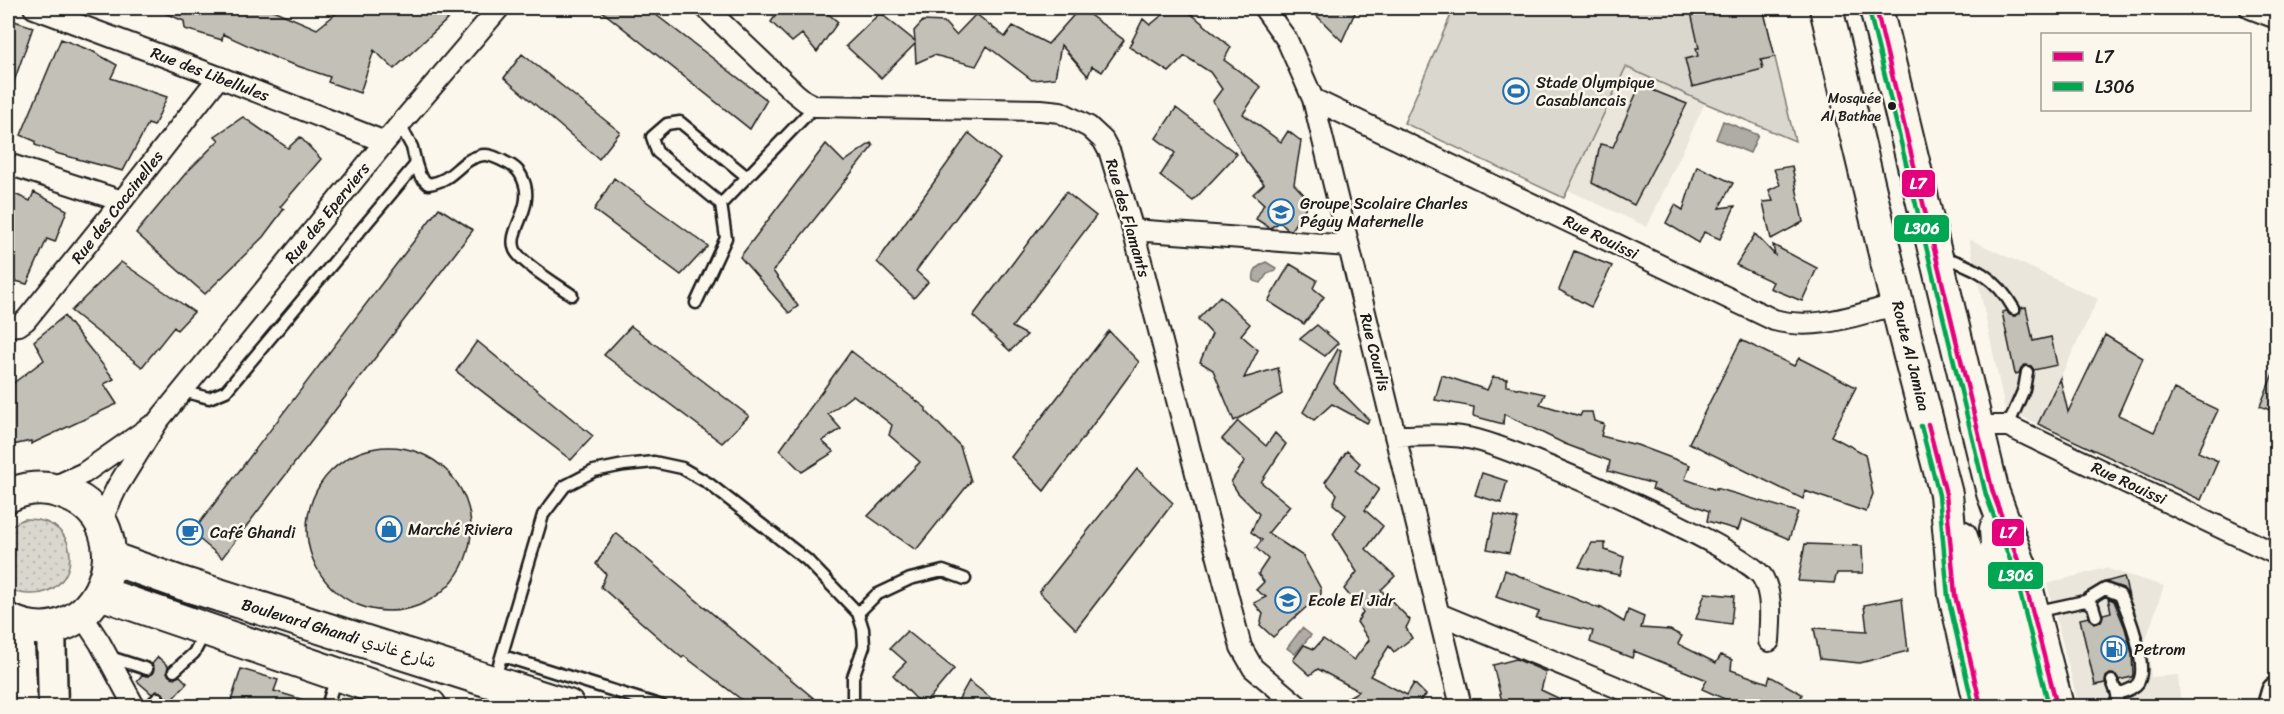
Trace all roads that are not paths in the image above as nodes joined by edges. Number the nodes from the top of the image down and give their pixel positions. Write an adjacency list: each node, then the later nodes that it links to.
1 (34, 8): 9 (street, Rue des Libellules)
2 (499, 8): 12 (street, Rue des Eperviers)
3 (706, 8): 11 (street)
4 (1264, 8): 10 (street, Rue Courlis)
5 (1826, 8): 24 (main road, Route Al Jamiaa)
6 (1876, 8): 21 (main road)
7 (2250, 8): 8 (street)
8 (2277, 18)
9 (219, 77): 13 (street, Rue des Libellules); 17 (street, Rue des Coccinelles)
10 (1313, 99): 20 (street, Rue Courlis); 24 (street, Rue Rouissi)
11 (815, 106): 16 (lane); 19 (street, Rue des Flamants)
12 (400, 125): 13 (street, Rue des Eperviers); 15 (lane)
13 (385, 142): 28 (street, Rue des Eperviers)
14 (8, 164): 17 (street)
15 (416, 164): 22 (lane); 28 (lane)
16 (746, 176): 18 (lane); 18 (lane)
17 (122, 201): 26 (street, Rue des Coccinelles)
18 (721, 204): 23 (lane)
19 (1133, 230): 20 (street); 68 (street, Rue des Flamants)
20 (1349, 246): 31 (street, Rue Courlis)
21 (1936, 256): 25 (lane); 30 (main road)
22 (572, 295)
23 (696, 303)
24 (1898, 304): 34 (main road, Route Al Jamiaa)
25 (2014, 309)
26 (8, 326)
27 (2027, 372): 30 (lane)
28 (182, 391): 29 (street, Rue des Eperviers)
29 (158, 421): 32 (street, Rue des Eperviers); 36 (street, Rue des Eperviers)
30 (1994, 429): 33 (main road); 37 (street, Rue Rouissi)
31 (1395, 436): 44 (street, Rue Courlis); 49 (street)
32 (49, 489): 35 (main road); 36 (main road)
33 (1993, 493): 42 (main road); 73 (main road)
34 (1946, 494): 71 (main road, Route Al Jamiaa); 72 (main road)
35 (8, 496)
36 (100, 523): 38 (main road)
37 (2277, 554)
38 (110, 558): 41 (main road); 52 (main road, Boulevard Ghandi شارع غاندي)
39 (965, 579): 43 (lane)
40 (2085, 601): 42 (lane); 45 (lane); 57 (lane)
41 (91, 604): 47 (main road); 48 (main road); 50 (street)
42 (2033, 612): 74 (main road)
43 (858, 613): 52 (lane); 67 (lane)
44 (1439, 614): 69 (street, Rue Courlis); 70 (street)
45 (2096, 616)
46 (13, 622): 47 (main road); 59 (main road)
47 (51, 627): 60 (main road)
48 (206, 629): 53 (lane); 54 (main road)
49 (1769, 641)
50 (107, 656): 51 (lane); 61 (street)
51 (147, 669)
52 (498, 669): 65 (main road, Boulevard Ghandi شارع غاندي); 66 (lane)
53 (174, 672)
54 (337, 674): 63 (lane); 64 (main road)
55 (2112, 681): 57 (lane)
56 (2277, 692): 76 (main road)
57 (2117, 694): 75 (lane)
58 (158, 698): 62 (lane)
59 (23, 706)
60 (53, 706)
61 (134, 706)
62 (149, 706)
63 (327, 706)
64 (430, 706)
65 (568, 706)
66 (662, 706)
67 (853, 706)
68 (1298, 706)
69 (1461, 706)
70 (1662, 706)
71 (1981, 706)
72 (2006, 706)
73 (2029, 706)
74 (2057, 706)
75 (2118, 706)
76 (2272, 706)

